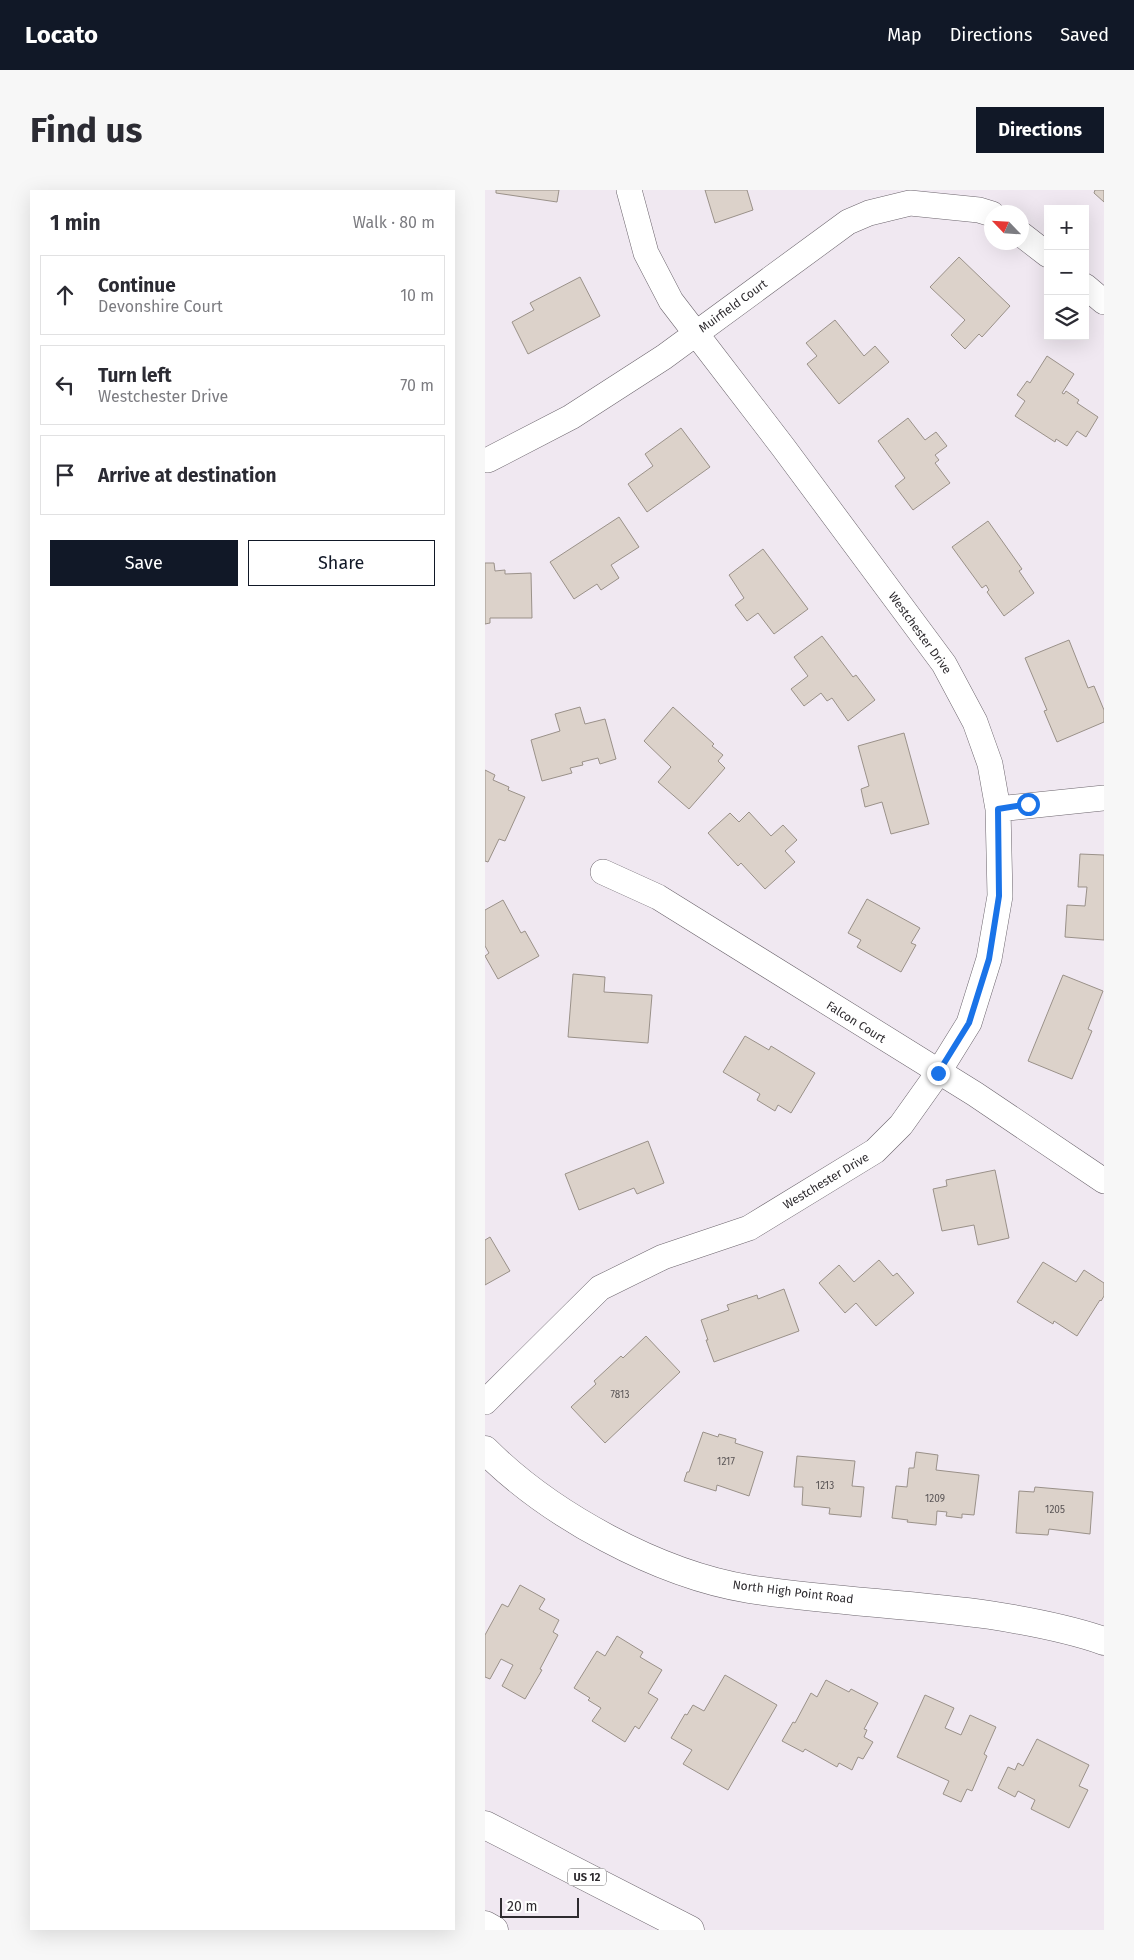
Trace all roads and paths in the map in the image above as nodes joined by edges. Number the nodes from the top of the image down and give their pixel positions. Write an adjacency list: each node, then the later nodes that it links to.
1 (629, 190): 7 (street, Westchester Drive)
2 (984, 212): 7 (street, Muirfield Court)
3 (1029, 241): 4 (street)
4 (1044, 253)
5 (1089, 289): 6 (street)
6 (1104, 302)
7 (696, 334): 8 (street, Muirfield Court); 10 (street, Westchester Drive)
8 (488, 460)
9 (1104, 798): 10 (street)
10 (998, 809): 12 (street, Westchester Drive)
11 (603, 872): 12 (street, Falcon Court)
12 (938, 1073): 13 (street, Falcon Court); 14 (street, Westchester Drive)
13 (1104, 1181)
14 (485, 1402)
15 (485, 1450): 16 (main road, North High Point Road)
16 (1104, 1641)
17 (485, 1825): 20 (main road, US 12)
18 (485, 1925): 19 (main road)
19 (495, 1930)
20 (690, 1930)

